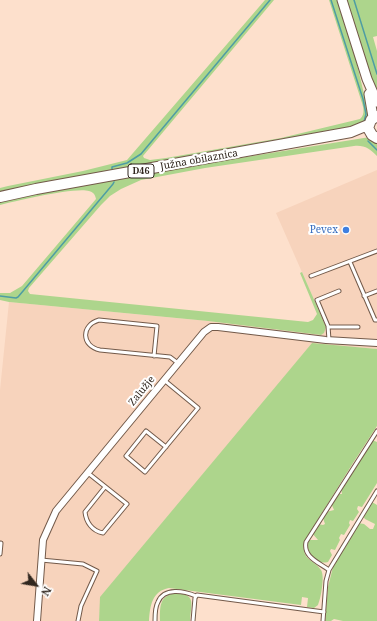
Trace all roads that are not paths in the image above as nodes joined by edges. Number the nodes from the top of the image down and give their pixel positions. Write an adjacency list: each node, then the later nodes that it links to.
1 (342, 0): 2 (main road)
2 (367, 79): 3 (main road); 4 (main road)
3 (377, 102)
4 (373, 126): 5 (main road, Južna obilaznica / D46)
5 (0, 196)
6 (377, 251): 7 (lane)
7 (350, 262): 8 (lane); 11 (lane)
8 (311, 276)
9 (339, 291): 13 (lane)
10 (377, 291): 11 (lane)
11 (364, 296): 12 (lane)
12 (377, 320)
13 (328, 327): 14 (lane); 15 (lane)
14 (358, 327)
15 (328, 340): 16 (street, Zalužje); 18 (street, Zalužje)
16 (377, 343)
17 (154, 356): 17 (lane); 18 (lane)
18 (178, 363): 19 (street, Zalužje)
19 (164, 380): 21 (lane); 22 (street, Zalužje)
20 (377, 430): 28 (lane)
21 (166, 447): 21 (lane)
22 (88, 473): 23 (lane); 27 (street, Zalužje)
23 (105, 487): 23 (lane)
24 (377, 491): 28 (lane)
25 (1, 542): 26 (lane)
26 (0, 554)
27 (40, 560): 31 (street, Zalužje); 32 (lane)
28 (329, 570): 30 (lane)
29 (196, 596): 30 (lane); 33 (lane); 34 (lane)
30 (324, 612): 35 (lane)
31 (37, 621)
32 (78, 621)
33 (155, 621)
34 (193, 621)
35 (323, 621)

